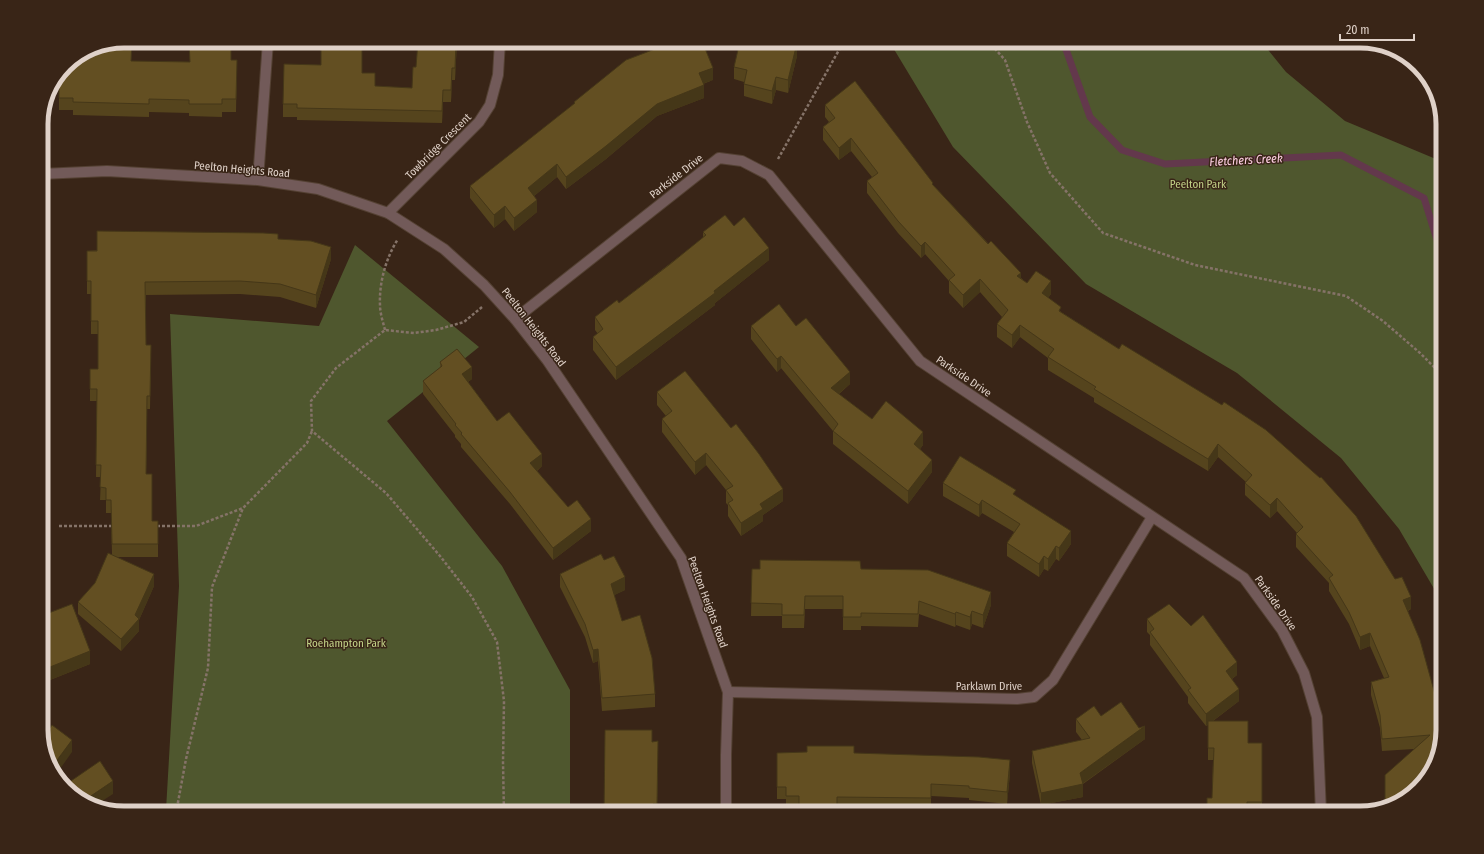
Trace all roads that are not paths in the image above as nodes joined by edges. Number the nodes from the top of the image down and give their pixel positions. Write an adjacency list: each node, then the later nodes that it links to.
1 (267, 48): 4 (street)
2 (500, 48): 5 (street, Towbridge Crescent)
3 (48, 174): 4 (street, Peelton Heights Road)
4 (258, 180): 5 (street, Peelton Heights Road)
5 (388, 212): 6 (street, Peelton Heights Road)
6 (515, 320): 7 (street, Parkside Drive); 8 (street, Peelton Heights Road)
7 (1152, 517): 8 (street, Parklawn Drive); 10 (street, Parkside Drive)
8 (728, 692): 9 (street, Peelton Heights Road)
9 (726, 806)
10 (1321, 806)

